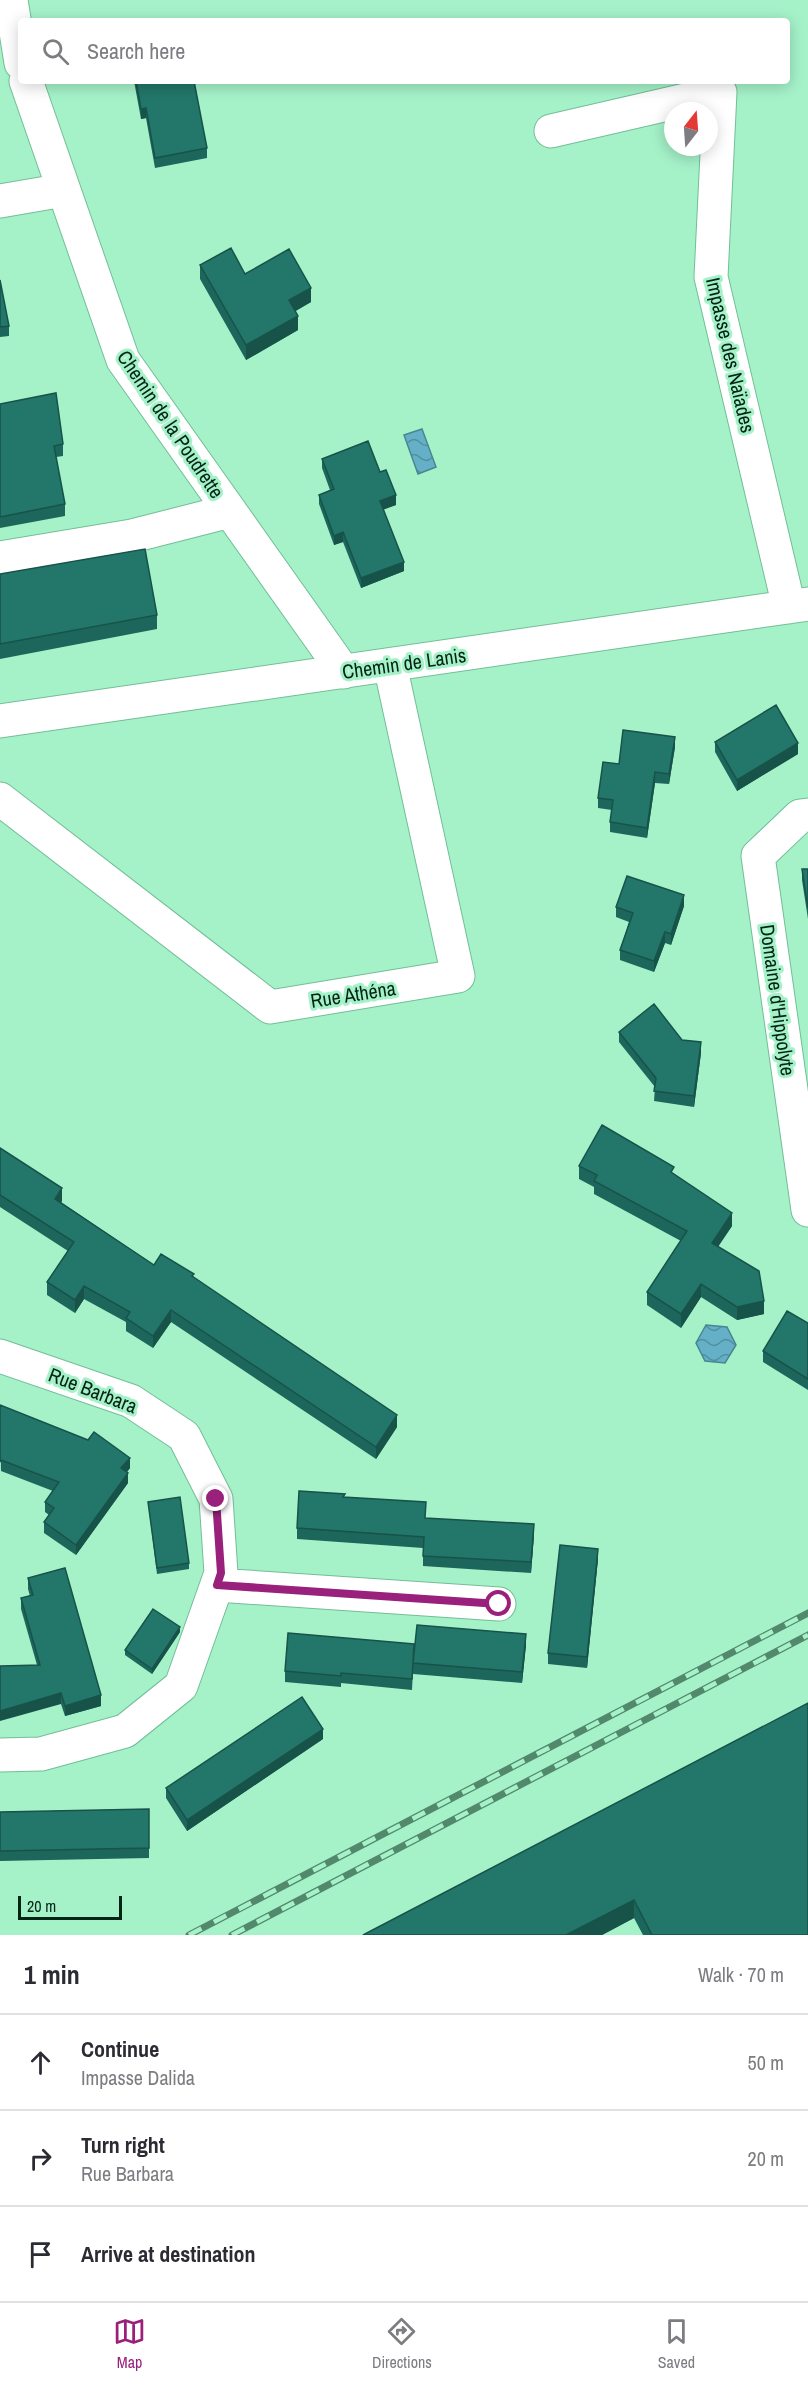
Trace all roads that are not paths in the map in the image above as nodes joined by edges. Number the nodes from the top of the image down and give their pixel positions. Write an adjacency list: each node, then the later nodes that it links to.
1 (11, 0): 2 (street)
2 (18, 44)
3 (27, 84): 5 (street, Chemin de la Poudrette)
4 (551, 131): 9 (street, Impasse des Naïades)
5 (64, 190): 6 (street); 7 (street, Chemin de la Poudrette)
6 (0, 201)
7 (230, 511): 8 (street); 11 (street, Chemin de la Poudrette)
8 (0, 558)
9 (798, 605): 10 (street, Chemin de Lanis)
10 (390, 665): 11 (street, Chemin de Lanis); 13 (street, Rue Athéna)
11 (344, 672): 12 (street, Chemin de Lanis)
12 (0, 721)
13 (0, 799)
14 (808, 815): 15 (street, Domaine d'Hippolyte)
15 (808, 1210)
16 (0, 1356): 17 (street, Rue Barbara)
17 (217, 1585): 18 (street); 19 (street, Rue Barbara)
18 (499, 1604)
19 (0, 1755)

